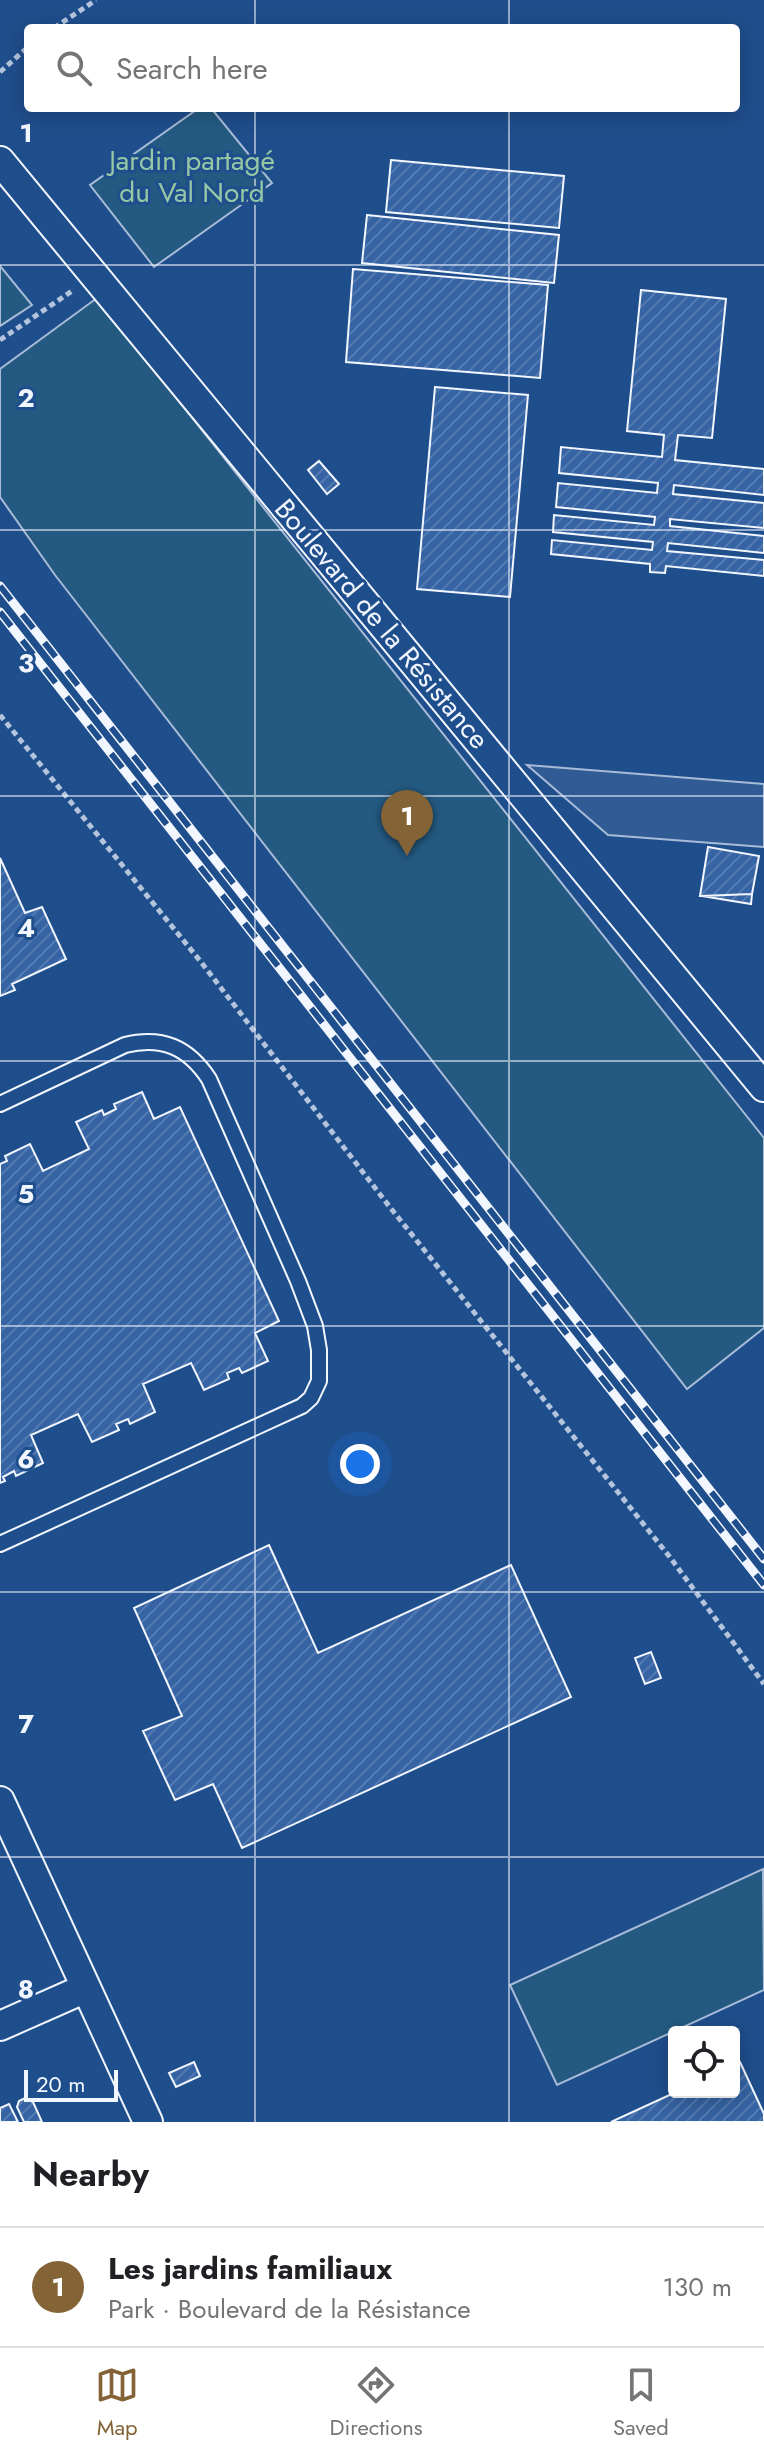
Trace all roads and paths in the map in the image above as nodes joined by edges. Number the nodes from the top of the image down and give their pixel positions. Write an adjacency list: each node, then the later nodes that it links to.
1 (96, 0): 2 (path)
2 (60, 24)
3 (24, 51): 4 (path)
4 (0, 72)
5 (0, 161): 6 (street, Boulevard de la Résistance)
6 (95, 276): 7 (path); 9 (street, Boulevard de la Résistance)
7 (0, 340)
8 (0, 715): 12 (path)
9 (764, 1087)
10 (0, 1104): 11 (lane)
11 (0, 1544)
12 (764, 1684)
13 (0, 1801): 14 (street)
14 (86, 1988): 15 (street); 16 (street)
15 (0, 2026)
16 (148, 2122)

